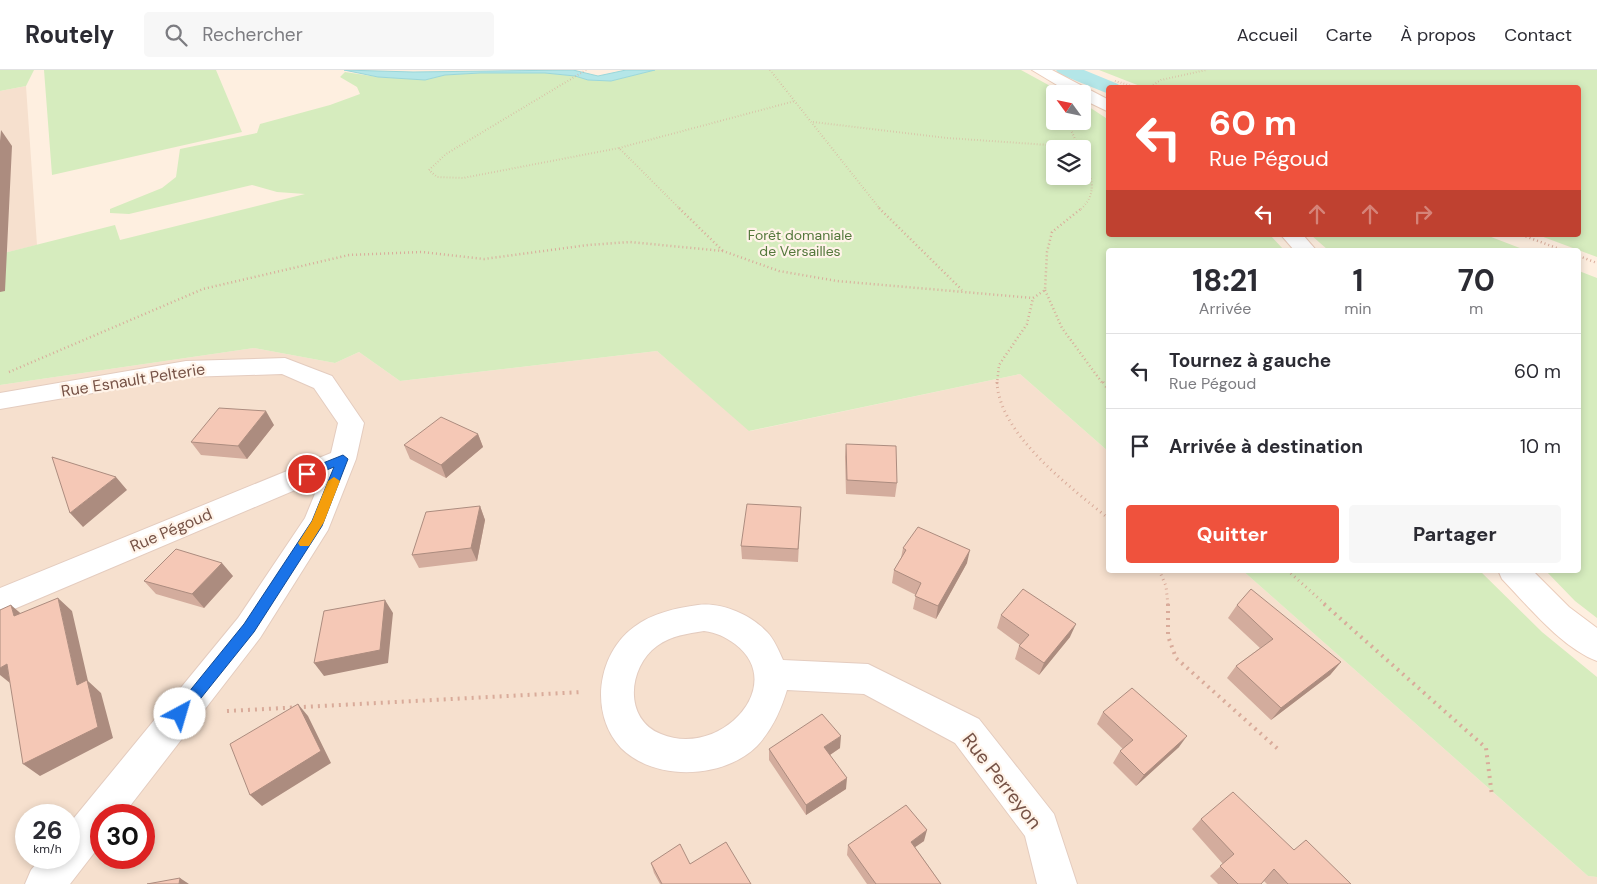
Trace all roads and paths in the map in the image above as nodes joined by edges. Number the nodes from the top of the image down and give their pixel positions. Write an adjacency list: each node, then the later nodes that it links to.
1 (586, 70): 10 (path)
2 (770, 70): 6 (path)
3 (1040, 70): 7 (street)
4 (1206, 70): 5 (path)
5 (1153, 85)
6 (796, 101): 8 (path); 10 (path)
7 (1106, 105)
8 (812, 122): 9 (path); 20 (path)
9 (1046, 146)
10 (619, 148): 16 (path)
11 (1091, 176): 19 (path)
12 (1293, 237): 14 (street)
13 (1527, 237): 15 (path)
14 (1304, 248)
15 (1557, 248)
16 (723, 251): 20 (path); 22 (path)
17 (1581, 257): 18 (path)
18 (1597, 263)
19 (1045, 290): 21 (path); 23 (path)
20 (963, 291): 21 (path)
21 (1033, 298): 26 (path)
22 (0, 376)
23 (1106, 387)
24 (0, 401): 25 (street, Rue Esnault Pelterie)
25 (343, 459): 30 (street, Rue Pégoud); 34 (street, Rue Esnault Pelterie)
26 (1106, 516)
27 (1162, 573): 35 (path)
28 (1290, 573): 36 (path)
29 (1516, 573): 31 (street)
30 (0, 602)
31 (1597, 647)
32 (772, 674): 33 (street); 33 (street); 40 (street, Rue Perreyon)
33 (616, 690): 34 (path)
34 (180, 714): 37 (street, Rue Esnault Pelterie)
35 (1279, 750)
36 (1492, 796)
37 (80, 840)
38 (57, 869): 39 (street)
39 (45, 884)
40 (1057, 884)

